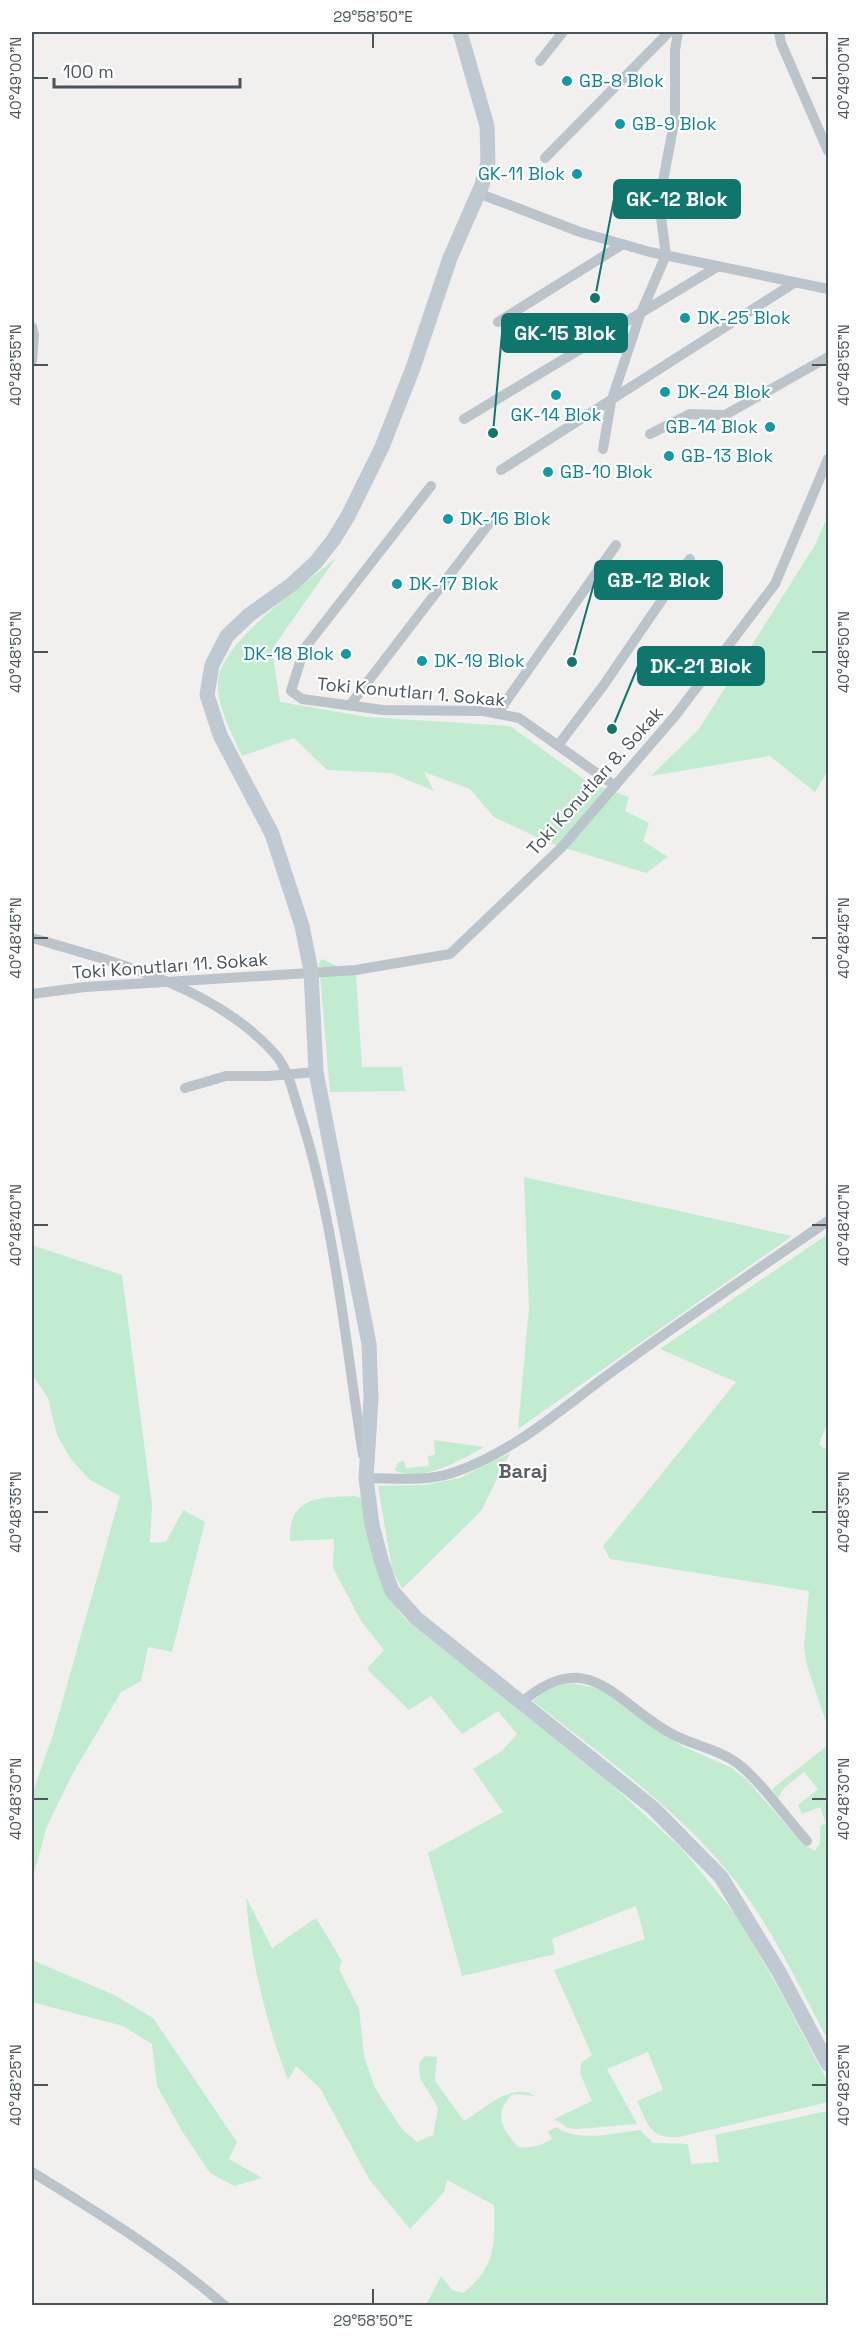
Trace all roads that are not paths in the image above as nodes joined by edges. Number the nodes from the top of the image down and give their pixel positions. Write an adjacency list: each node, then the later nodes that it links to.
1 (460, 32): 9 (street)
2 (563, 32): 6 (street)
3 (669, 32): 8 (street)
4 (678, 32): 11 (street)
5 (780, 32): 7 (street)
6 (540, 61)
7 (827, 142)
8 (545, 158)
9 (478, 193): 10 (street); 35 (street)
10 (623, 244): 11 (street); 16 (street)
11 (666, 255): 12 (street); 15 (street)
12 (717, 267): 13 (street); 15 (street)
13 (794, 283): 14 (street); 20 (street)
14 (828, 289)
15 (640, 315): 20 (street); 21 (street)
16 (498, 322)
17 (32, 327): 19 (street)
18 (828, 357): 22 (street)
19 (32, 361)
20 (611, 402): 23 (street); 25 (street)
21 (464, 418)
22 (651, 434)
23 (603, 449)
24 (828, 459): 33 (street, Toki Konutları 8. Sokak)
25 (501, 470)
26 (431, 486): 30 (street, Toki Konutları 1. Sokak)
27 (494, 517): 30 (street)
28 (616, 545): 31 (street)
29 (690, 559): 32 (street)
30 (350, 705): 31 (street, Toki Konutları 1. Sokak)
31 (497, 714): 32 (street, Toki Konutları 1. Sokak)
32 (559, 744): 33 (street, Toki Konutları 1. Sokak)
33 (615, 786): 35 (street, Toki Konutları 8. Sokak)
34 (32, 938): 36 (street)
35 (311, 971): 36 (street, Toki Konutları 11. Sokak); 38 (street)
36 (167, 983): 37 (street, Toki Konutları 11. Sokak); 39 (street)
37 (32, 994)
38 (315, 1072): 39 (street); 42 (street)
39 (287, 1075): 40 (street); 42 (street)
40 (185, 1088)
41 (828, 1221): 42 (street)
42 (366, 1478): 43 (street)
43 (521, 1703): 44 (street); 45 (street)
44 (807, 1841)
45 (828, 2064)
46 (32, 2172): 47 (street)
47 (225, 2306)

